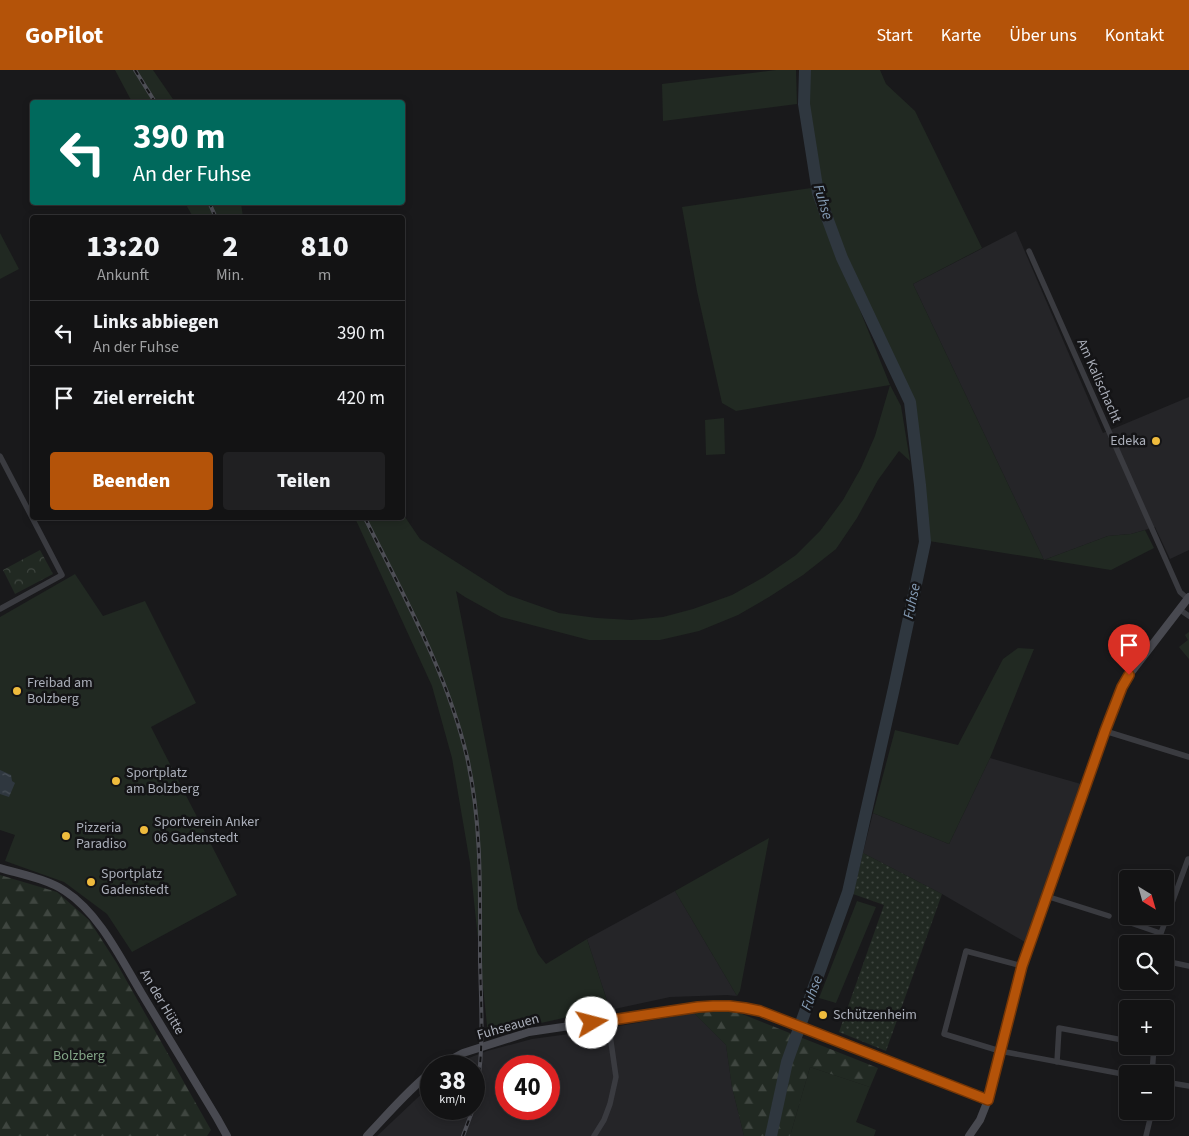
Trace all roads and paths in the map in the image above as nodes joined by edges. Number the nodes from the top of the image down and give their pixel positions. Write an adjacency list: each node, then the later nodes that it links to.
1 (1029, 251): 5 (street, Am Kalischacht)
2 (0, 456): 3 (street)
3 (30, 514)
4 (33, 520): 6 (street)
5 (1188, 598): 7 (street)
6 (0, 609)
7 (1179, 609): 8 (street); 9 (street)
8 (1189, 616)
9 (1105, 731): 10 (street); 13 (street)
10 (1189, 757)
11 (1189, 859): 16 (street)
12 (0, 868): 31 (street, An der Hütte)
13 (1046, 896): 14 (street); 18 (street)
14 (1109, 916)
15 (1135, 925): 16 (street)
16 (1160, 933)
17 (1174, 964): 19 (street)
18 (1022, 966): 22 (street); 22 (street)
19 (1189, 966)
20 (608, 1021): 23 (street, Fuhseauen); 29 (street, Fuhseauen); 33 (street)
21 (1119, 1039): 24 (street)
22 (1000, 1051): 24 (street); 29 (street)
23 (459, 1055)
24 (1057, 1062): 25 (street)
25 (1119, 1073)
26 (420, 1080): 32 (street)
27 (1174, 1084): 28 (street)
28 (1189, 1086)
29 (988, 1100): 34 (street)
30 (1150, 1120): 35 (street)
31 (227, 1136)
32 (367, 1136)
33 (594, 1136)
34 (969, 1136)
35 (1146, 1136)

